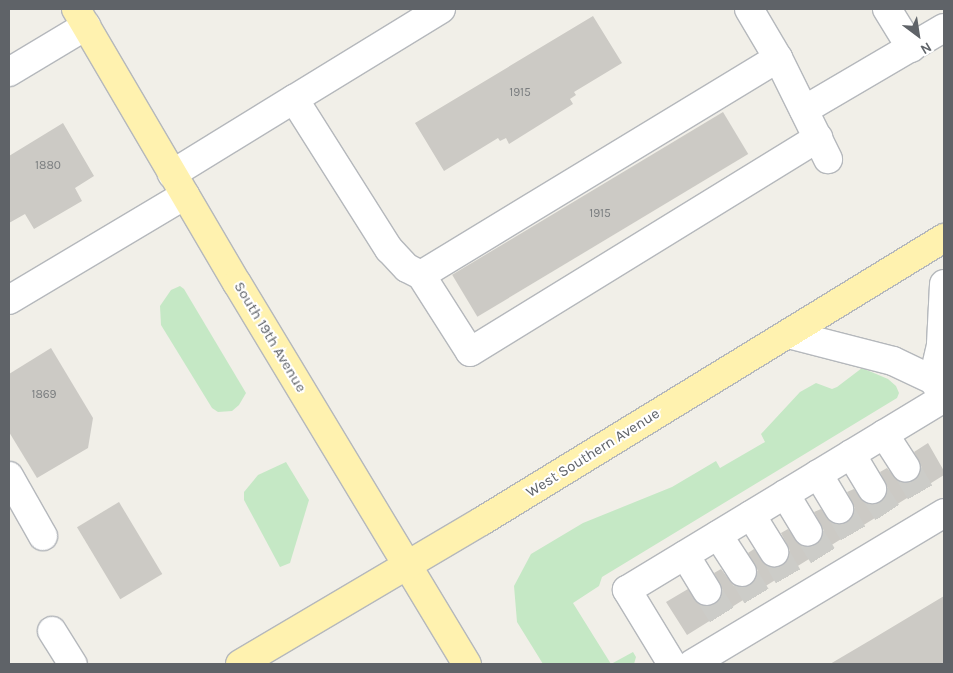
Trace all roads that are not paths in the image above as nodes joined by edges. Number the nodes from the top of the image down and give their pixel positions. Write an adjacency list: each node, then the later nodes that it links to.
1 (441, 9): 9 (street)
2 (749, 9): 7 (street)
3 (886, 9): 6 (street)
4 (81, 17): 8 (street); 11 (main road, South 19th Avenue)
5 (944, 28): 6 (street)
6 (911, 48): 10 (street)
7 (778, 58): 10 (street); 13 (street)
8 (9, 72)
9 (294, 99): 11 (street); 13 (street)
10 (804, 110): 13 (street)
11 (179, 184): 15 (street); 33 (main road, South 19th Avenue)
12 (944, 238): 16 (main road, West Southern Avenue)
13 (421, 275)
14 (944, 284): 17 (street)
15 (9, 300)
16 (788, 334): 17 (street); 33 (main road, West Southern Avenue)
17 (941, 392): 18 (street)
18 (884, 434): 19 (street); 20 (street)
19 (851, 454): 21 (street); 23 (street)
20 (906, 468)
21 (818, 474): 24 (street); 25 (street)
22 (9, 476): 30 (street)
23 (872, 489)
24 (785, 494): 27 (street); 28 (street)
25 (839, 509)
26 (935, 510): 41 (street)
27 (751, 515): 29 (street); 31 (street)
28 (808, 532)
29 (718, 535): 32 (street); 34 (street)
30 (43, 536)
31 (774, 552)
32 (685, 555): 35 (street); 40 (street)
33 (407, 565): 38 (main road, West Southern Avenue); 39 (main road, South 19th Avenue)
34 (742, 572)
35 (707, 591)
36 (52, 631): 37 (street)
37 (73, 664)
38 (240, 664)
39 (467, 664)
40 (672, 664)
41 (692, 664)

